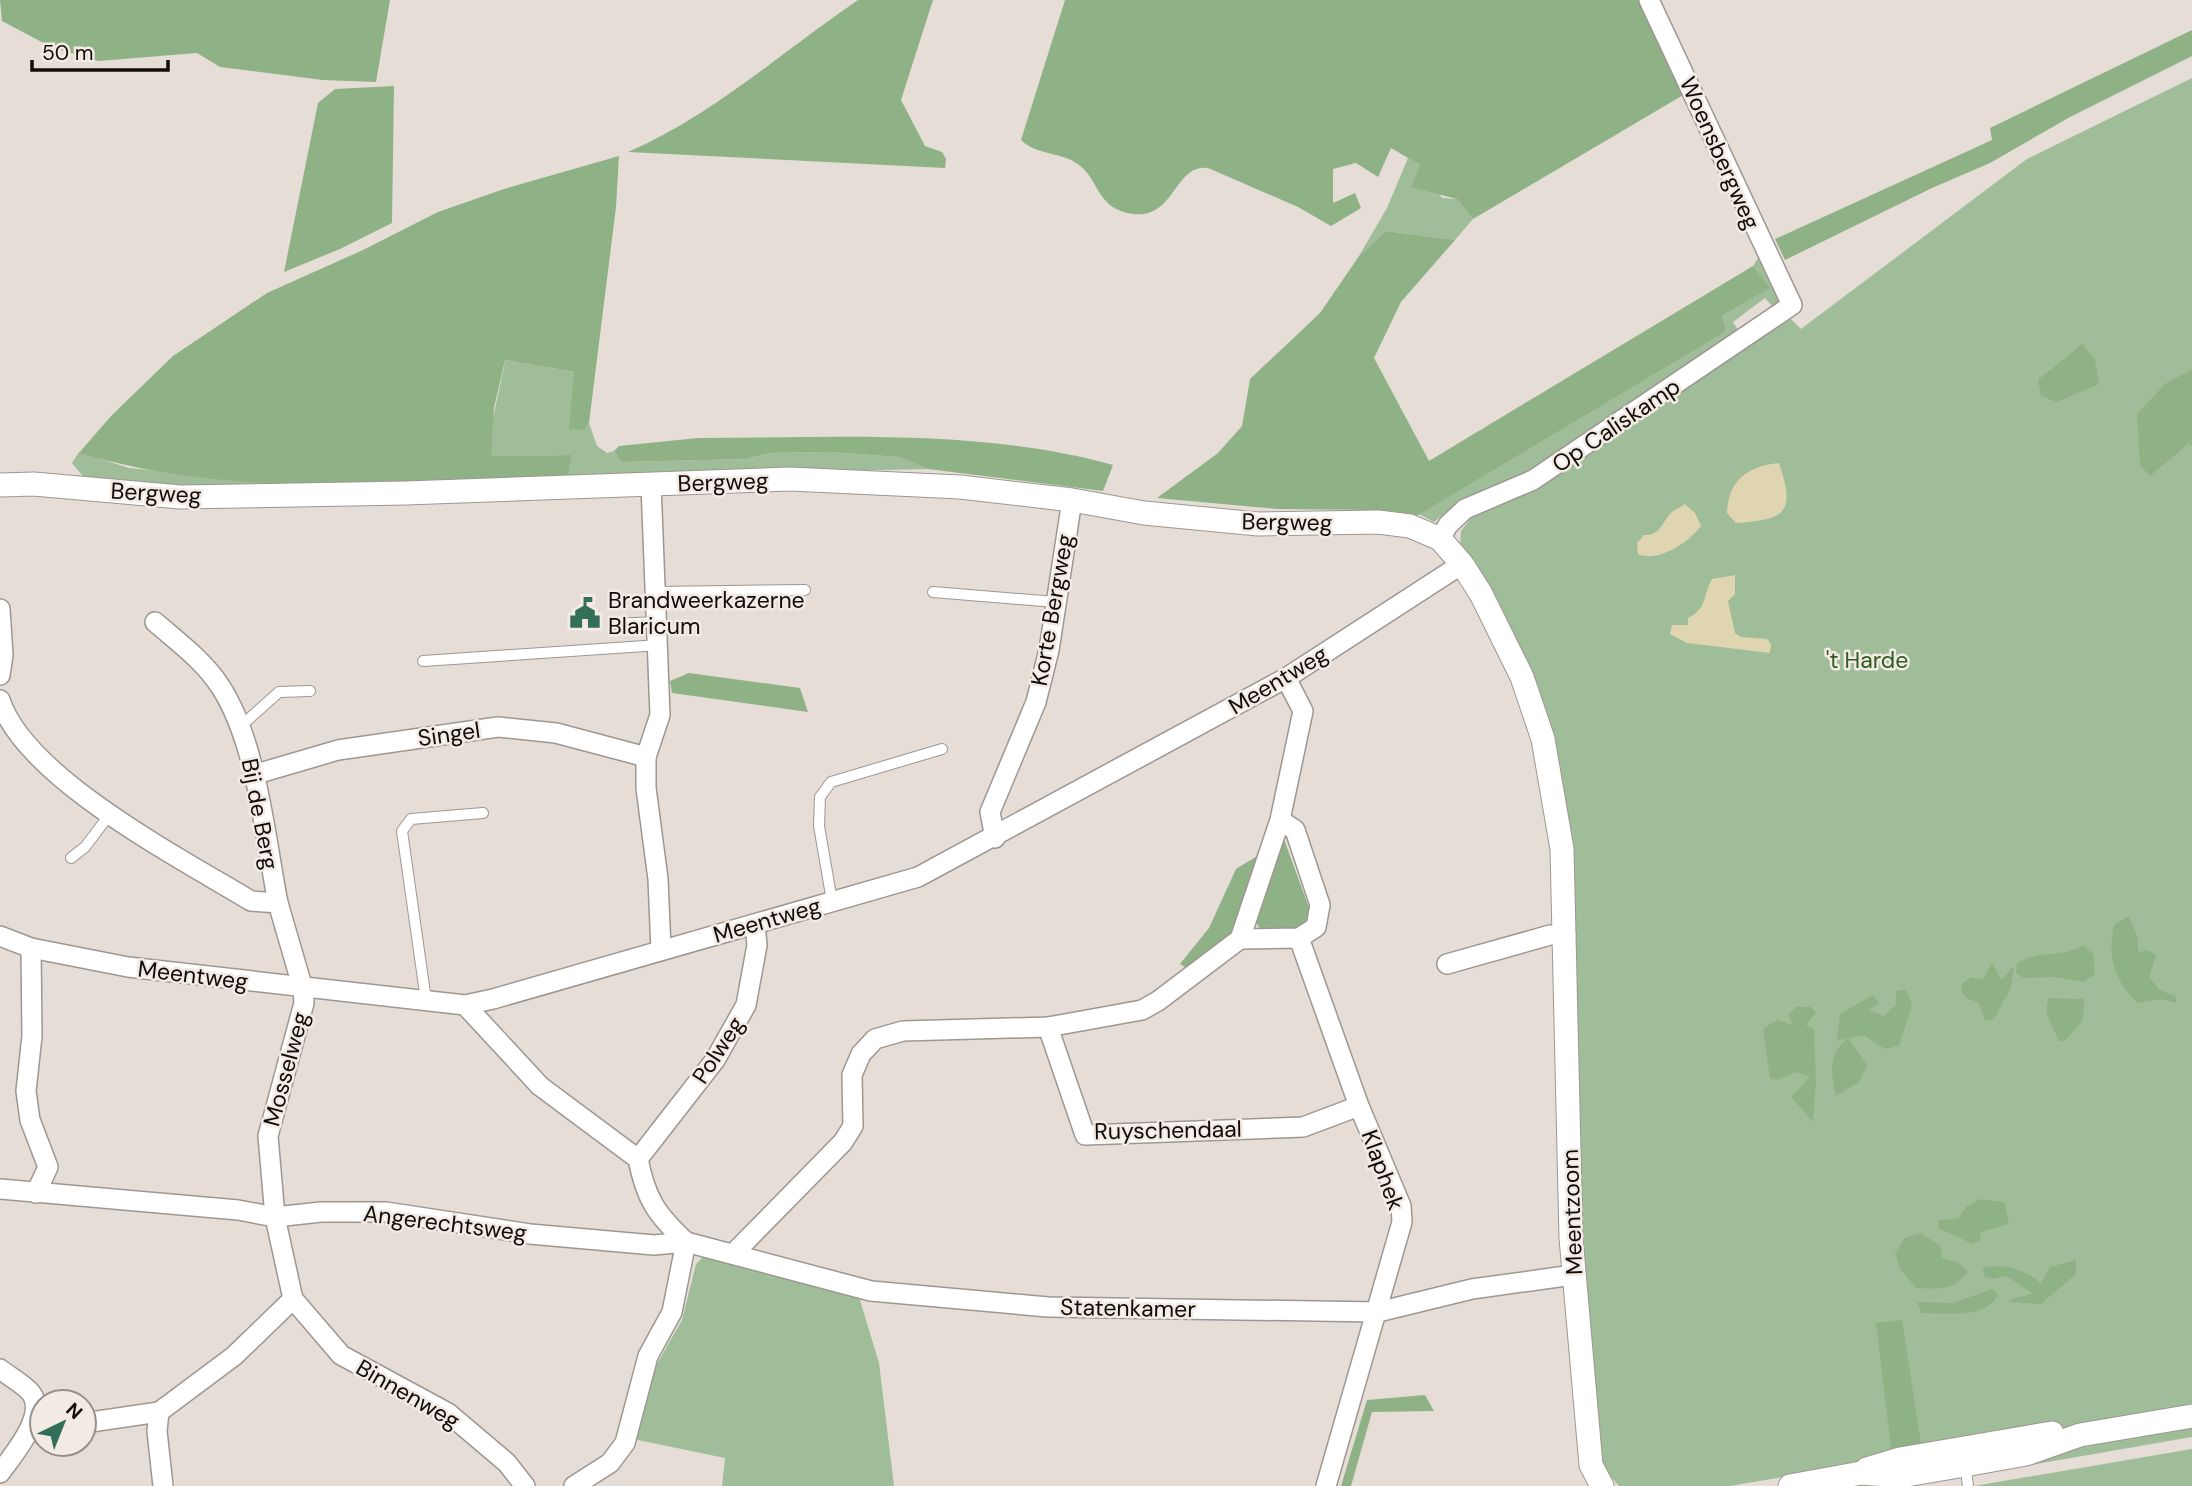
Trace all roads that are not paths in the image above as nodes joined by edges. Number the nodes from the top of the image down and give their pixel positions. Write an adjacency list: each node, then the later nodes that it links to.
1 (1649, 0): 2 (street, Woensbergweg)
2 (1792, 304): 6 (street, Op Caliskamp)
3 (651, 484): 4 (street, Bergweg); 5 (street, Bergweg); 9 (street)
4 (0, 485)
5 (1072, 500): 6 (street, Bergweg); 11 (street, Korte Bergweg)
6 (1440, 539): 7 (street, Meentzoom)
7 (1462, 564): 19 (street, Meentweg); 34 (street, Meentzoom)
8 (805, 590): 9 (lane)
9 (657, 592): 14 (street)
10 (933, 592): 11 (lane)
11 (1056, 602): 29 (street, Korte Bergweg)
12 (0, 609): 18 (street)
13 (155, 622): 22 (street, Bij de Berg)
14 (658, 622): 15 (lane); 16 (street)
15 (612, 624)
16 (660, 645): 17 (lane); 24 (street)
17 (423, 660)
18 (0, 676)
19 (1286, 678): 28 (street); 29 (street, Meentweg)
20 (310, 691): 22 (lane, Bij de Berg)
21 (0, 700): 27 (street)
22 (242, 725): 25 (street, Bij de Berg)
23 (942, 749): 31 (lane)
24 (646, 757): 25 (street, Singel); 39 (street)
25 (253, 775): 32 (street, Bij de Berg)
26 (483, 813): 42 (lane)
27 (110, 814): 30 (lane); 32 (street)
28 (1280, 820): 36 (street); 37 (street)
29 (995, 838): 31 (street, Meentweg)
30 (71, 858)
31 (832, 901): 33 (street, Meentweg)
32 (278, 903): 41 (street, Mosselweg)
33 (755, 923): 39 (street, Meentweg); 46 (street, Polweg)
34 (1566, 935): 40 (street); 54 (street, Meentzoom)
35 (0, 936): 38 (street, Meentweg)
36 (1299, 938): 37 (street); 45 (street, Klaphek)
37 (1240, 939): 44 (street)
38 (32, 948): 41 (street, Meentweg); 47 (street)
39 (661, 950): 43 (street, Meentweg)
40 (1447, 964)
41 (303, 989): 42 (street, Meentweg); 51 (street, Mosselweg)
42 (426, 1000): 43 (street, Meentweg)
43 (465, 1005): 46 (street)
44 (1048, 1027): 45 (street, Ruyschendaal); 53 (street)
45 (1359, 1106): 56 (street, Klaphek)
46 (638, 1159): 52 (street)
47 (48, 1167): 49 (street); 50 (street)
48 (0, 1189): 49 (street, Angerechtsweg)
49 (36, 1193): 50 (street, Angerechtsweg)
50 (79, 1196): 51 (street, Angerechtsweg)
51 (275, 1217): 52 (street, Angerechtsweg); 55 (street, Mosselweg)
52 (686, 1242): 53 (street, Statenkamer); 67 (street)
53 (734, 1253): 56 (street, Statenkamer)
54 (1573, 1275): 56 (street, Statenkamer); 69 (street, Meentzoom)
55 (293, 1299): 59 (street); 66 (street, Binnenweg)
56 (1378, 1312): 68 (street, Klaphek)
57 (0, 1369): 58 (street)
58 (28, 1392)
59 (159, 1412): 61 (street); 65 (street)
60 (2192, 1416): 63 (street)
61 (98, 1421)
62 (28, 1443): 64 (street)
63 (1965, 1467): 70 (street)
64 (0, 1473)
65 (163, 1486)
66 (525, 1486)
67 (574, 1486)
68 (1326, 1486)
69 (1602, 1486)
70 (1790, 1486)

